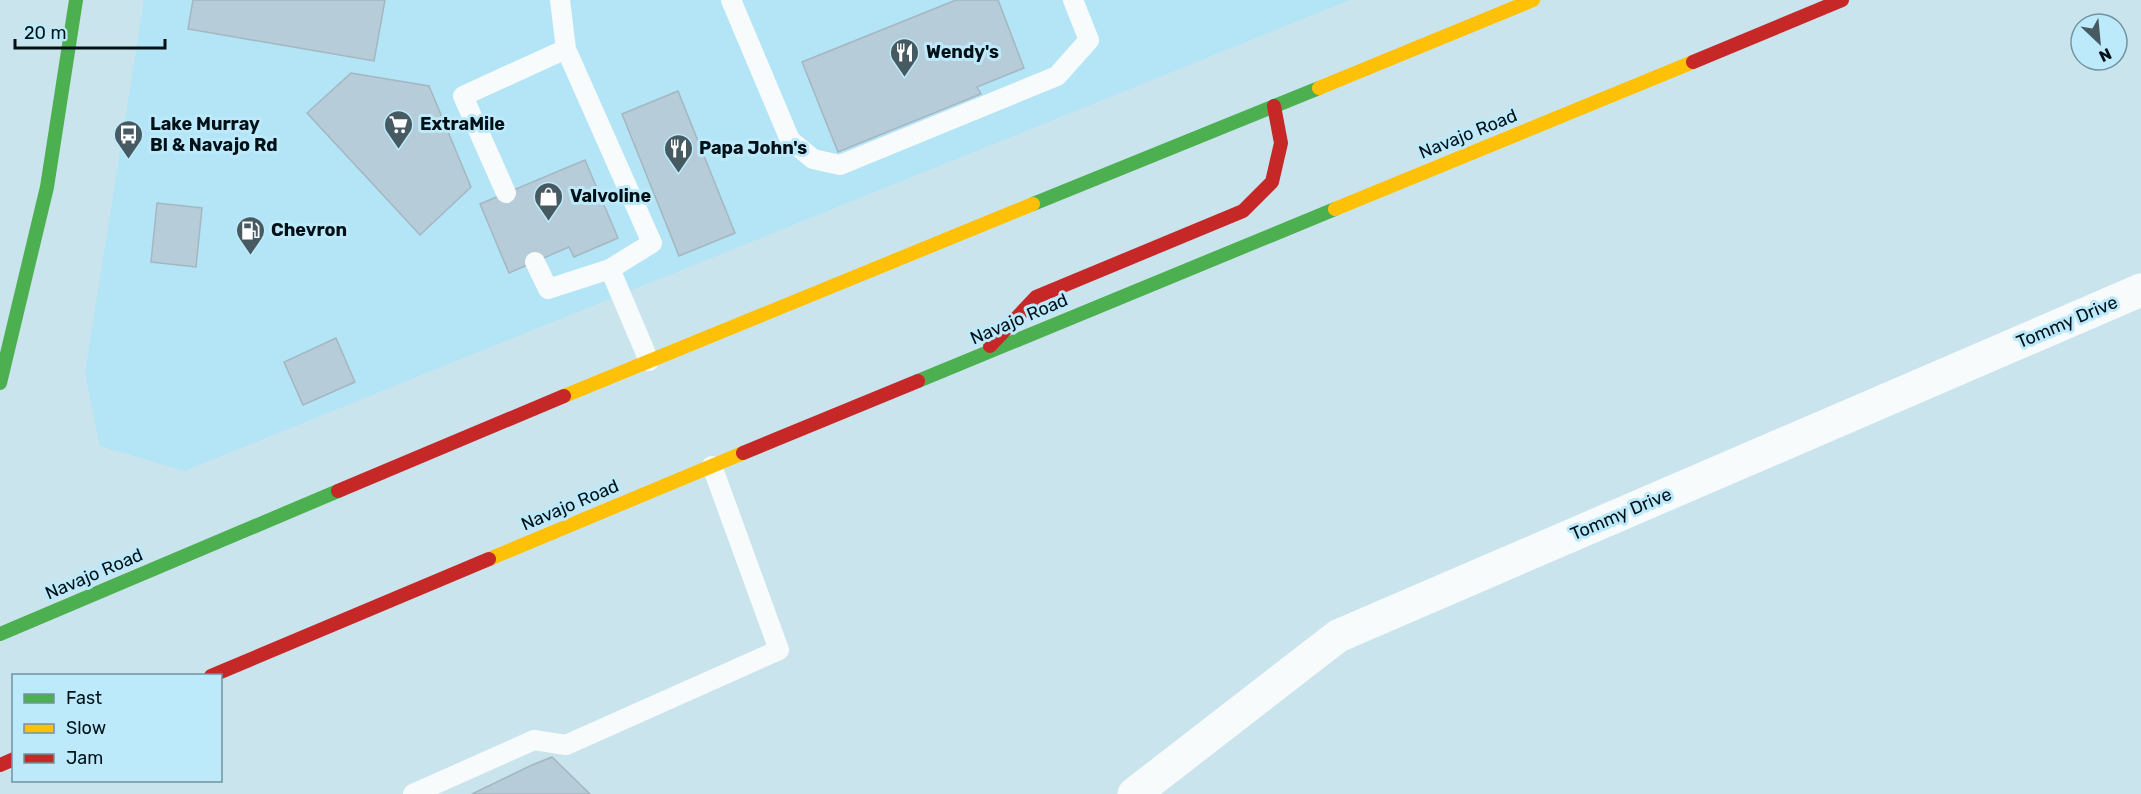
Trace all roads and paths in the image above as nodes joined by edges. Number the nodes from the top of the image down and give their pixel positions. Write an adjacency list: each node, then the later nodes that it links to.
1 (76, 0): 15 (main road)
2 (560, 0): 7 (lane)
3 (731, 0): 4 (lane)
4 (1073, 0)
5 (1533, 0): 8 (main road, Navajo Road)
6 (1842, 0): 13 (main road, Navajo Road)
7 (566, 49): 9 (lane); 11 (lane)
8 (1274, 106): 13 (main road); 14 (main road, Navajo Road)
9 (506, 193)
10 (535, 262): 11 (lane)
11 (610, 269): 14 (lane)
12 (2141, 290): 20 (street, Tommy Drive)
13 (983, 354): 16 (main road, Navajo Road)
14 (649, 362): 17 (main road, Navajo Road)
15 (0, 382)
16 (712, 466): 18 (main road, Navajo Road); 19 (lane)
17 (0, 634)
18 (213, 674)
19 (413, 794)
20 (1134, 794)

